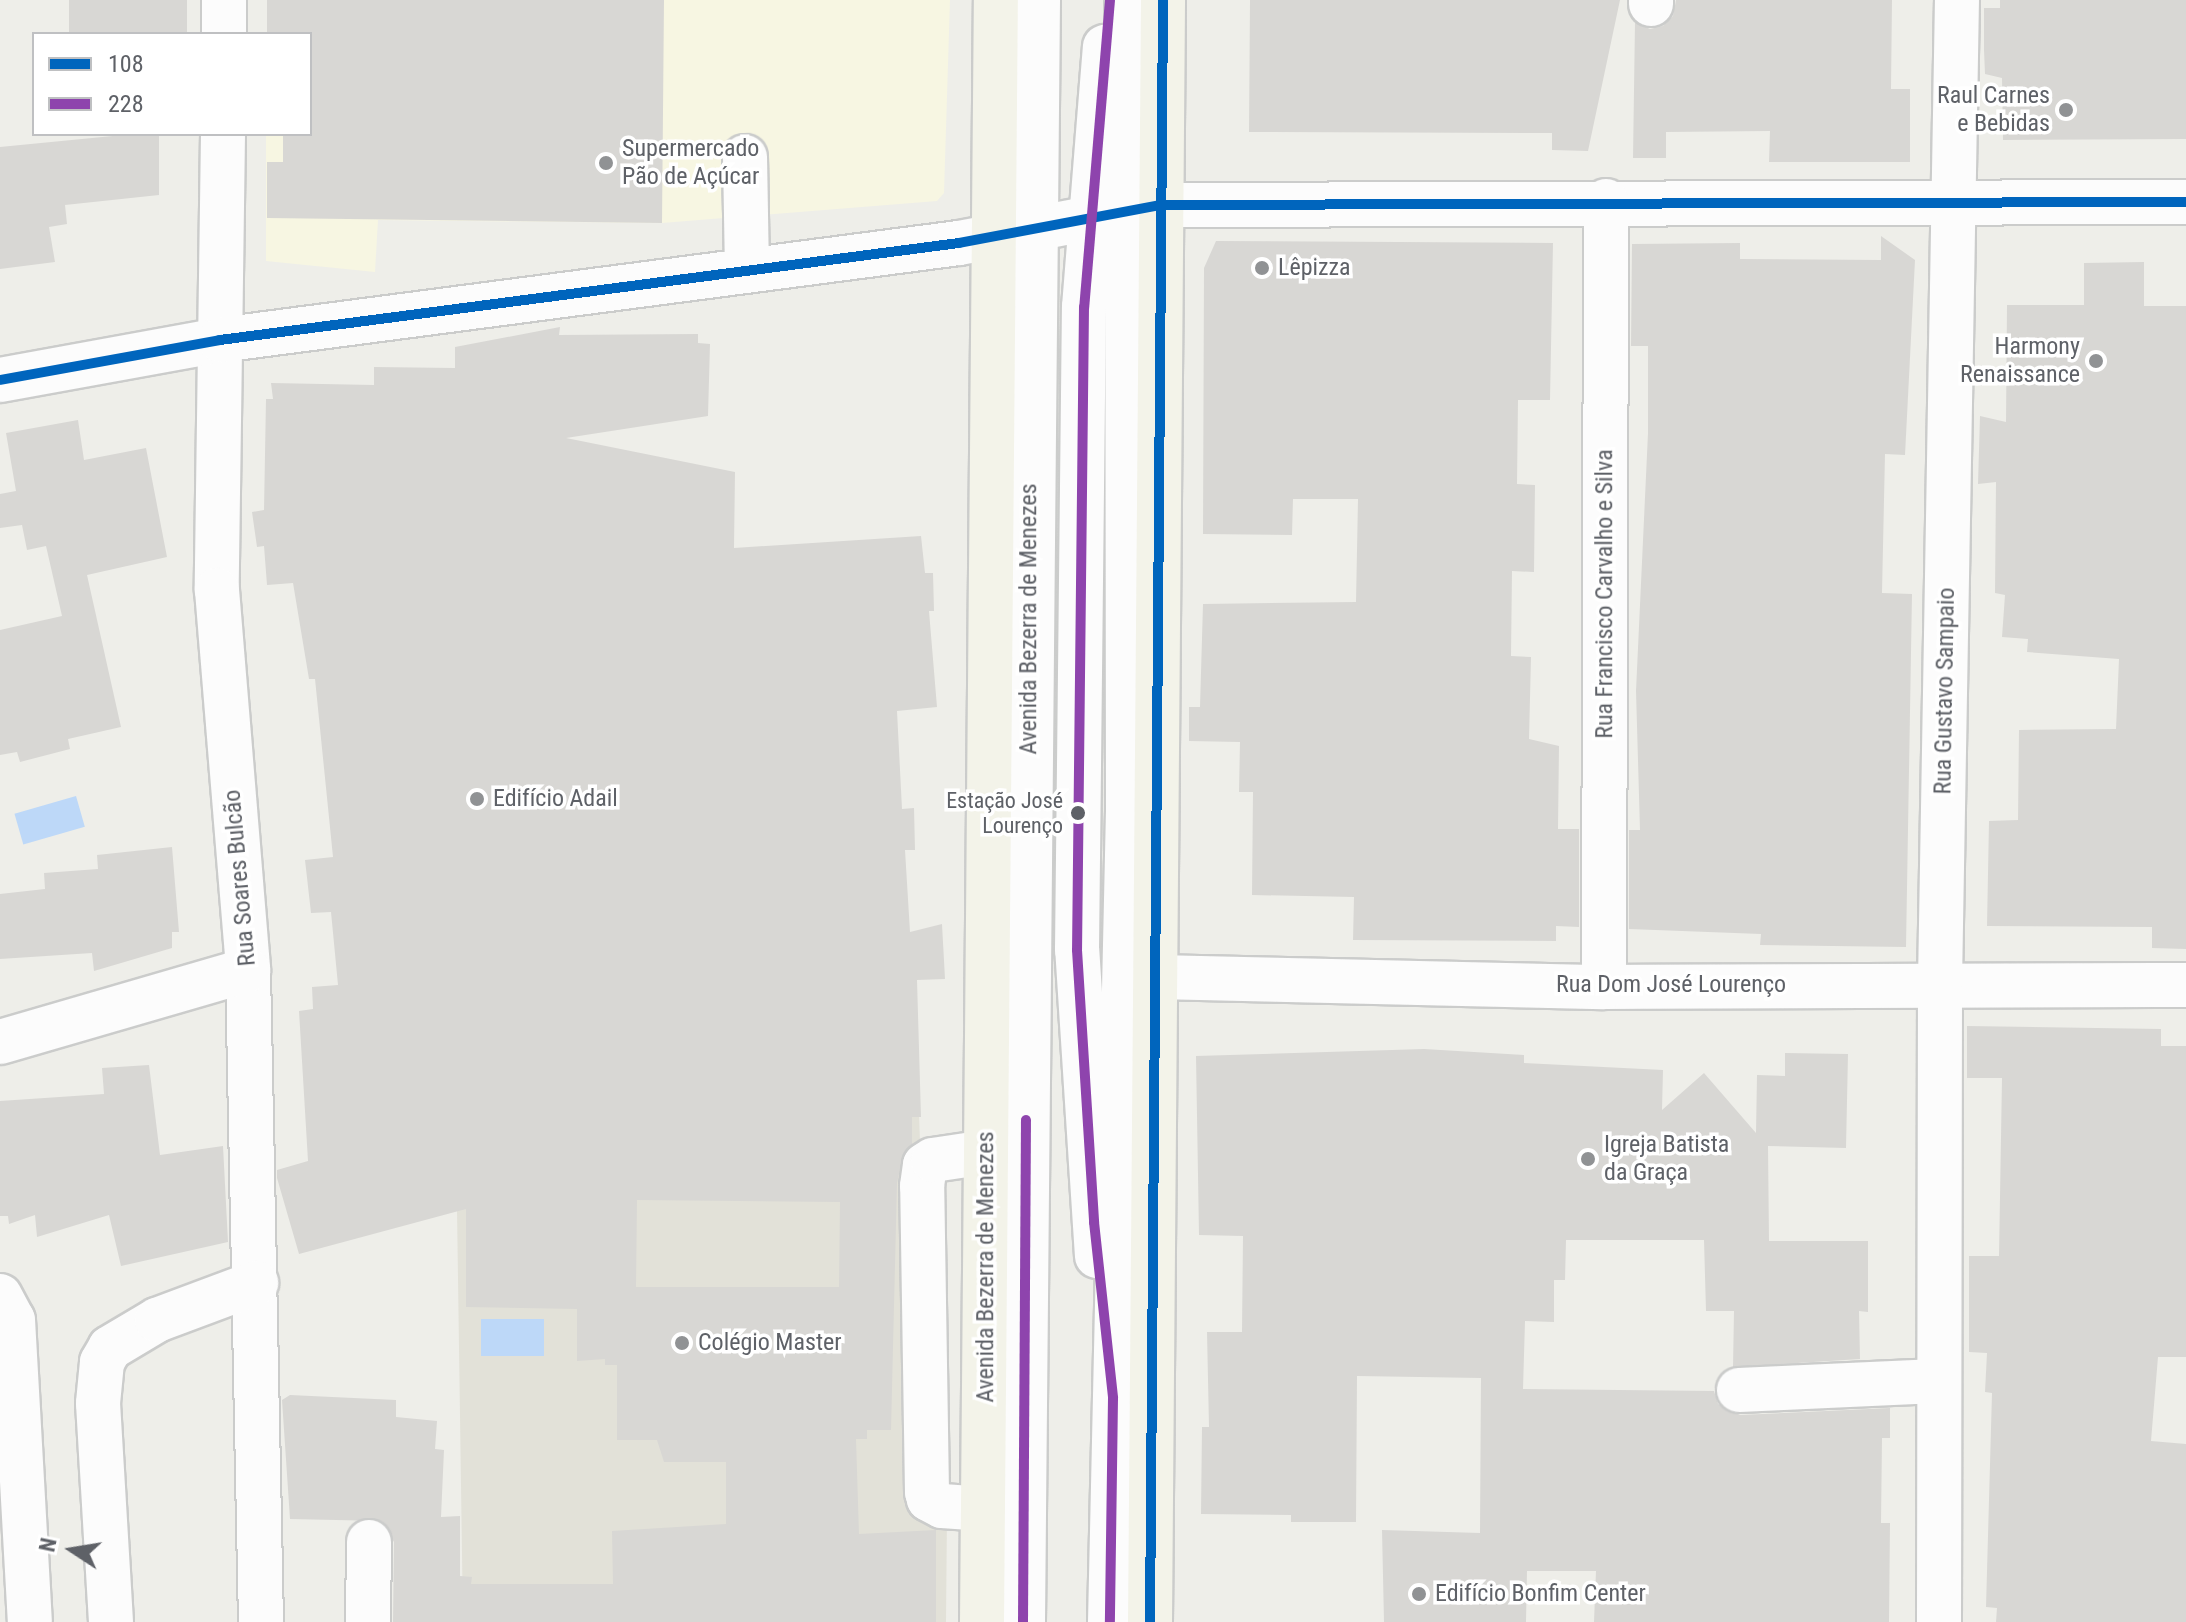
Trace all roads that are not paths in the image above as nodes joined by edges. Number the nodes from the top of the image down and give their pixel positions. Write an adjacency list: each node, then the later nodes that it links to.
1 (224, 0): 8 (street)
2 (996, 0): 15 (main road, Avenida Bezerra de Menezes)
3 (1038, 0): 15 (street, Avenida Bezerra de Menezes)
4 (1110, 0): 14 (street)
5 (1127, 0): 14 (street)
6 (1163, 0): 14 (main road)
7 (1957, 0): 11 (street, Rua Gustavo Sampaio)
8 (224, 32)
9 (223, 136): 17 (street, Rua Soares Bulcão)
10 (745, 157): 16 (street)
11 (1955, 200): 12 (street); 13 (street); 21 (street, Rua Gustavo Sampaio)
12 (1606, 201): 14 (street); 23 (street, Rua Francisco Carvalho e Silva)
13 (2186, 202)
14 (1127, 212): 15 (street); 20 (main road); 38 (street)
15 (1013, 234): 16 (street); 25 (main road, Avenida Bezerra de Menezes); 37 (street, Avenida Bezerra de Menezes)
16 (747, 269): 17 (street)
17 (220, 340): 18 (street); 19 (street, Rua Soares Bulcão)
18 (0, 380)
19 (248, 970): 24 (street); 26 (street, Rua Soares Bulcão)
20 (1156, 977): 23 (street, Rua Dom José Lourenço); 39 (main road)
21 (1940, 982): 22 (street, Rua Dom José Lourenço); 23 (street, Rua Dom José Lourenço); 28 (street, Rua Gustavo Sampaio)
22 (2186, 985)
23 (1604, 987)
24 (0, 1042)
25 (986, 1152): 30 (main road, Avenida Bezerra de Menezes); 30 (street)
26 (256, 1283): 33 (street); 34 (street, Rua Soares Bulcão)
27 (0, 1296): 32 (street)
28 (1937, 1381): 29 (street); 40 (street, Rua Gustavo Sampaio)
29 (1739, 1390)
30 (985, 1509): 36 (main road, Avenida Bezerra de Menezes)
31 (369, 1542): 35 (street)
32 (30, 1622)
33 (111, 1622)
34 (261, 1622)
35 (368, 1622)
36 (982, 1622)
37 (1023, 1622)
38 (1110, 1622)
39 (1150, 1622)
40 (1939, 1622)

